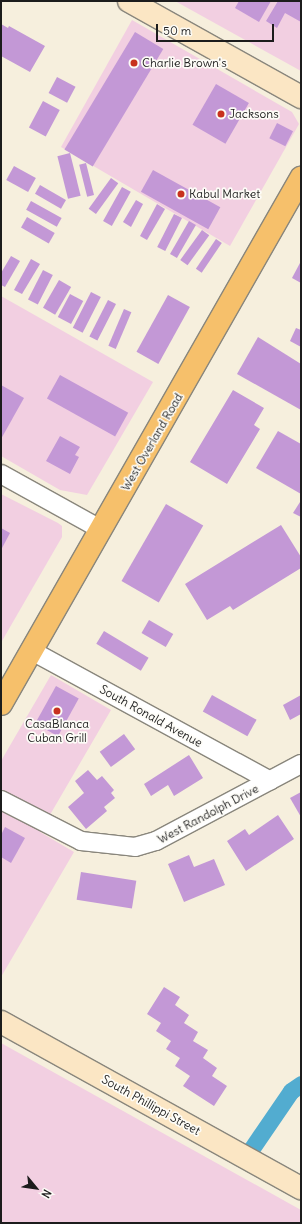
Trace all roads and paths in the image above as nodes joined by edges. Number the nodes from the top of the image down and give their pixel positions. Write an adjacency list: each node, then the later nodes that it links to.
1 (129, 1): 2 (street)
2 (301, 97)
3 (301, 178): 5 (main road, West Overland Road)
4 (1, 474): 5 (street)
5 (102, 530): 6 (main road, West Overland Road)
6 (32, 651): 7 (main road, West Overland Road); 9 (street, South Ronald Avenue)
7 (1, 704)
8 (301, 764): 9 (street, West Randolph Drive)
9 (270, 781): 10 (street, West Randolph Drive)
10 (1, 800)
11 (1, 1022): 12 (street, South Phillippi Street)
12 (301, 1188)

